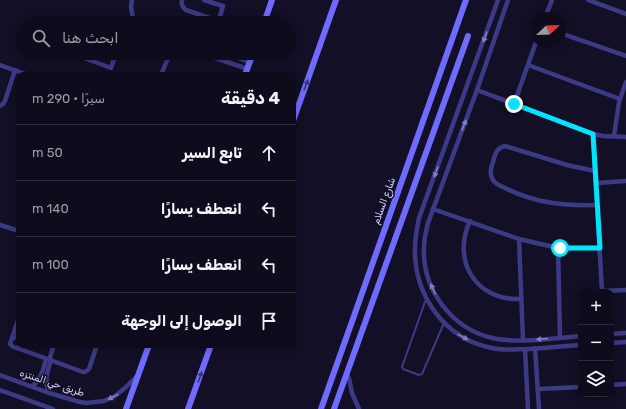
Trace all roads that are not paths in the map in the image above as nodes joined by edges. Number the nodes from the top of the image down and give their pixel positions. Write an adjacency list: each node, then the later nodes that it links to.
1 (132, 0): 15 (street)
2 (182, 0): 16 (street)
3 (204, 0): 17 (street)
4 (272, 0): 18 (main road)
5 (336, 0): 40 (main road, one-way to 5)
6 (466, 0): 98 (main road, شارع السلام)
7 (498, 0): 11 (street)
8 (508, 0): 12 (street)
9 (552, 0): 13 (street)
10 (588, 0): 14 (street)
11 (495, 8): 12 (street); 44 (street, one-way to 44)
12 (504, 11): 36 (street)
13 (547, 12)
14 (626, 14)
15 (132, 16)
16 (202, 16)
17 (220, 16)
18 (266, 16)
19 (566, 35): 22 (street)
20 (468, 36): 83 (main road)
21 (534, 48): 30 (street)
22 (626, 56)
23 (90, 60): 24 (street)
24 (114, 60)
25 (167, 60): 33 (street)
26 (220, 60): 34 (street)
27 (244, 60): 28 (street)
28 (250, 62): 34 (main road)
29 (0, 65): 31 (street)
30 (528, 65): 37 (street); 38 (street)
31 (15, 70): 32 (street); 39 (street)
32 (20, 72)
33 (162, 72)
34 (246, 72)
35 (626, 82): 37 (street)
36 (477, 90): 38 (street); 45 (street, one-way to 36)
37 (620, 99): 42 (street)
38 (514, 104): 41 (street)
39 (0, 106)
40 (296, 113)
41 (593, 134): 42 (street); 46 (street)
42 (614, 136): 43 (street)
43 (626, 137)
44 (440, 159): 45 (street); 60 (street, one-way to 60)
45 (450, 163): 50 (street)
46 (596, 171): 48 (street); 49 (street)
47 (626, 180): 48 (street)
48 (596, 183): 49 (street)
49 (597, 204): 56 (street)
50 (433, 209): 51 (street); 69 (street, one-way to 50)
51 (470, 221): 54 (street); 61 (street)
52 (0, 224): 53 (street)
53 (16, 230)
54 (519, 239): 55 (street); 61 (street)
55 (558, 248): 56 (street); 68 (street)
56 (600, 248): 57 (street)
57 (602, 289)
58 (614, 290): 59 (street)
59 (626, 290)
60 (426, 298): 62 (street); 62 (lane)
61 (521, 299): 69 (street)
62 (444, 323): 81 (street, one-way to 81)
63 (16, 326): 70 (street)
64 (626, 333): 65 (street)
65 (614, 334)
66 (578, 336): 68 (street)
67 (16, 337): 70 (street)
68 (560, 338): 69 (street, one-way to 69)
69 (523, 340)
70 (11, 341): 74 (street)
71 (626, 342): 72 (street)
72 (614, 343)
73 (578, 345): 80 (street)
74 (16, 348)
75 (21, 348): 82 (street)
76 (53, 348): 82 (street)
77 (96, 348): 82 (street)
78 (148, 348): 85 (main road)
79 (210, 348): 97 (main road, one-way to 79)
80 (535, 348): 81 (street); 90 (street)
81 (525, 349): 101 (street)
82 (49, 360): 88 (street); 92 (street)
83 (346, 374): 99 (main road); 100 (street)
84 (0, 375): 88 (street, طريق حي المنتزه)
85 (138, 375): 93 (street, طريق حي المنتزه, one-way to 93); 96 (main road)
86 (626, 384): 87 (street)
87 (614, 385)
88 (32, 386): 92 (street, طريق حي المنتزه)
89 (578, 387): 90 (street)
90 (538, 389): 102 (street)
91 (0, 390): 95 (street)
92 (49, 393): 93 (street, طريق حي المنتزه)
93 (80, 402): 94 (street)
94 (81, 408)
95 (53, 409)
96 (126, 409)
97 (188, 409)
98 (321, 409)
99 (334, 409)
100 (359, 409)
101 (528, 409)
102 (539, 409)

